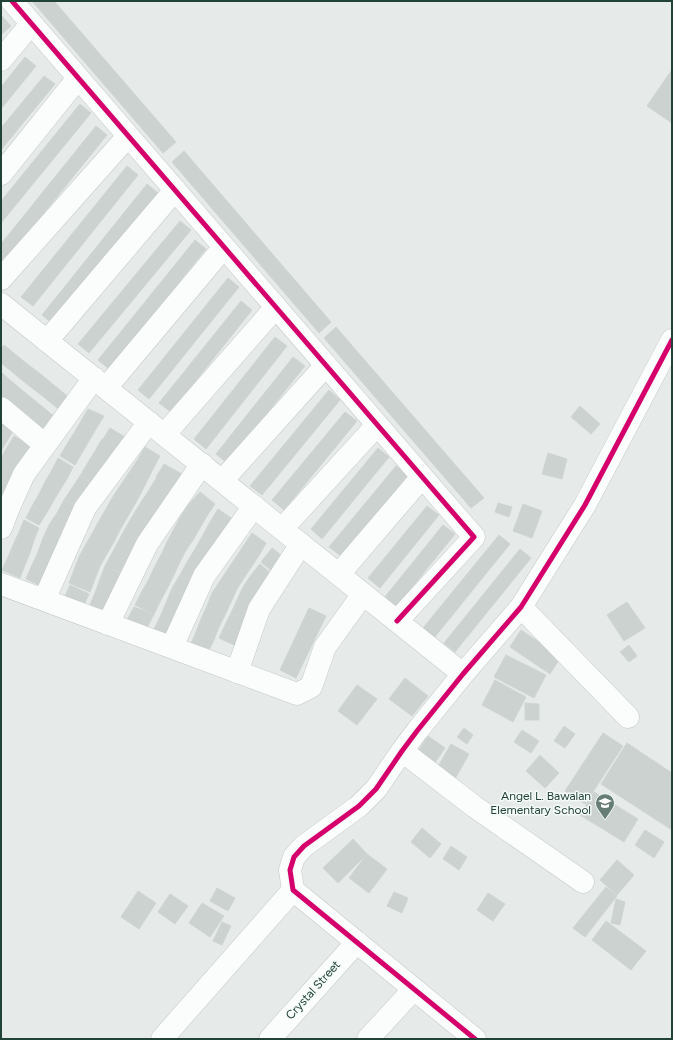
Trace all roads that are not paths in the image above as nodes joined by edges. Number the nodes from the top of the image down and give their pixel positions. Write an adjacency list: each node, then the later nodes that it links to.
1 (12, 1): 2 (street)
2 (31, 24): 3 (street); 4 (street)
3 (1, 60)
4 (78, 78): 5 (street); 6 (street)
5 (128, 136): 7 (street); 9 (street)
6 (1, 174)
7 (175, 190): 8 (street); 13 (street)
8 (224, 247): 11 (street); 15 (street)
9 (1, 279)
10 (1, 304): 13 (street)
11 (276, 307): 14 (street); 18 (street)
12 (672, 340): 32 (street)
13 (47, 341): 15 (street)
14 (326, 365): 17 (street); 22 (street)
15 (100, 383): 18 (street); 19 (street)
16 (1, 408): 19 (street)
17 (377, 425): 21 (street); 26 (street)
18 (157, 428): 20 (street); 31 (street)
19 (45, 445): 23 (street)
20 (202, 464): 22 (street); 34 (street)
21 (422, 477): 28 (street); 33 (street)
22 (222, 481): 24 (street)
23 (6, 503): 25 (street)
24 (254, 506): 26 (street); 35 (street)
25 (1, 528)
26 (282, 529): 27 (street)
27 (301, 544): 28 (street); 36 (street)
28 (339, 574): 30 (street)
29 (1, 584): 31 (street)
30 (363, 594): 33 (street); 36 (street)
31 (44, 600): 34 (street)
32 (522, 607): 37 (street); 38 (street)
33 (397, 621): 37 (street)
34 (108, 624): 35 (street)
35 (172, 647): 36 (street)
36 (237, 672)
37 (463, 674): 39 (street)
38 (628, 717)
39 (402, 751): 40 (street); 41 (street)
40 (583, 882)
41 (293, 890): 42 (street); 45 (street)
42 (357, 942): 43 (street); 46 (street, Crystal Street)
43 (414, 989): 44 (street); 47 (street)
44 (470, 1037)
45 (162, 1039)
46 (270, 1039)
47 (368, 1039)

